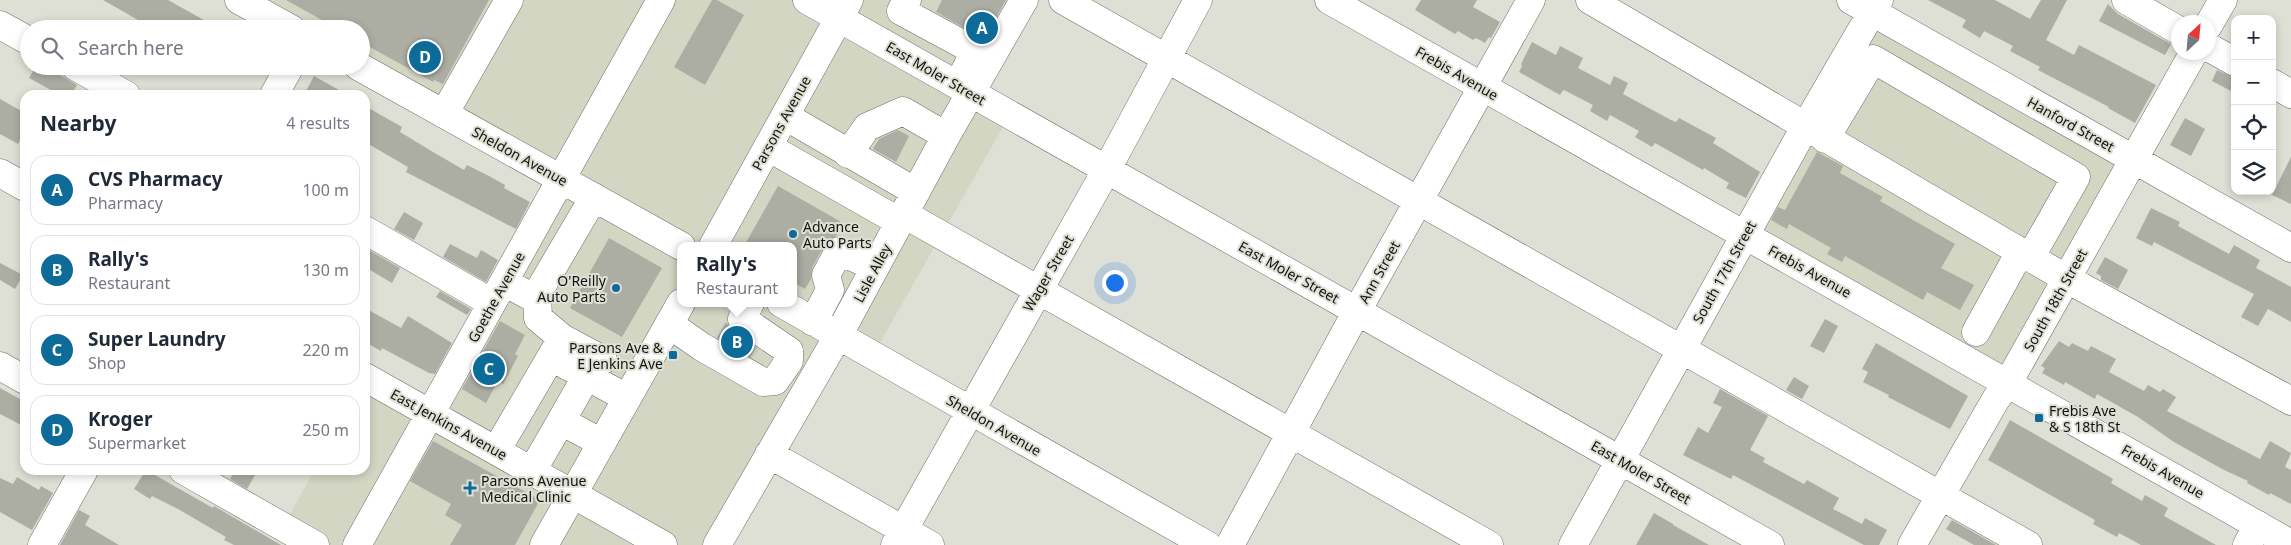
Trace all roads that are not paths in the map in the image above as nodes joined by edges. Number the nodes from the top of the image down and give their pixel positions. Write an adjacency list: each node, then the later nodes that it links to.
1 (239, 0): 17 (street)
2 (509, 0): 34 (street)
3 (661, 0): 43 (street, Goethe Avenue)
4 (809, 0): 15 (street, East Moler Street)
5 (907, 0): 30 (street)
6 (1024, 0): 30 (street, Lisle Alley)
7 (1063, 0): 22 (street)
8 (1198, 0): 22 (street, Wager Street)
9 (1329, 0): 29 (street, Frebis Avenue)
10 (1531, 0): 29 (street, Ann Street)
11 (1590, 0): 36 (street)
12 (2126, 0): 19 (street)
13 (2223, 0): 16 (street)
14 (1867, 4): 36 (street, South 17th Street); 40 (street, Hanford Street)
15 (844, 9): 30 (street, East Moler Street); 35 (street, Parsons Avenue)
16 (2214, 15)
17 (275, 20)
18 (0, 25): 20 (street)
19 (2171, 26)
20 (20, 36)
21 (2216, 51): 24 (street)
22 (1167, 58): 41 (street, Wager Street); 46 (street)
23 (2190, 60): 40 (street, South 18th Street)
24 (2231, 60)
25 (370, 73): 34 (street, Sheldon Avenue)
26 (91, 75): 31 (street)
27 (285, 75): 32 (street)
28 (2276, 85): 33 (street)
29 (1484, 88): 46 (street, Ann Street); 49 (street, Frebis Avenue)
30 (964, 89): 37 (street, Lisle Alley); 41 (street, East Moler Street)
31 (117, 90)
32 (277, 90)
33 (2291, 94)
34 (444, 114): 43 (street, Sheldon Avenue)
35 (785, 116): 38 (street, Parsons Avenue); 39 (street)
36 (1815, 133): 49 (street, South 17th Street); 53 (street); 53 (street)
37 (946, 136): 39 (street); 47 (street, Lisle Alley)
38 (768, 147): 47 (street); 50 (street, Parsons Avenue)
39 (848, 154): 47 (street)
40 (2134, 160): 52 (street, Hanford Street); 55 (street, South 18th Street)
41 (1107, 170): 56 (street, Wager Street); 61 (street, East Moler Street)
42 (0, 173): 44 (street)
43 (561, 179): 45 (street, Sheldon Avenue); 57 (street, Goethe Avenue)
44 (20, 184)
45 (594, 197): 51 (street, Sheldon Avenue); 58 (street)
46 (1419, 201): 61 (street, Ann Street); 67 (street)
47 (907, 209): 54 (street, Lisle Alley); 56 (street)
48 (370, 232): 57 (street)
49 (1745, 235): 67 (street, South 17th Street); 72 (street, Frebis Avenue)
50 (715, 242)
51 (677, 244)
52 (2291, 248)
53 (2025, 255): 55 (street); 64 (street)
54 (875, 267): 63 (street); 65 (street, Lisle Alley)
55 (2067, 279): 72 (street, South 18th Street); 74 (street)
56 (1039, 291): 75 (street, Wager Street); 79 (street)
57 (498, 292): 58 (street); 76 (street, Goethe Avenue)
58 (537, 294): 66 (street)
59 (788, 307): 63 (street, Sheldon Avenue)
60 (746, 311): 62 (street)
61 (1357, 311): 79 (street, Ann Street); 84 (street, East Moler Street)
62 (675, 313): 73 (street)
63 (813, 322): 65 (street, Sheldon Avenue)
64 (1976, 332)
65 (838, 336): 75 (street, Sheldon Avenue); 83 (street, Lisle Alley)
66 (556, 347): 69 (street); 78 (street)
67 (1681, 350): 84 (street, South 17th Street); 89 (street)
68 (0, 366): 70 (street)
69 (594, 369): 73 (street); 77 (street)
70 (20, 377)
71 (370, 380): 76 (street, East Jenkins Avenue)
72 (2008, 383): 89 (street, South 18th Street); 90 (street, Frebis Avenue)
73 (627, 398): 80 (street)
74 (2291, 400)
75 (969, 411): 91 (street, Wager Street); 100 (street, Sheldon Avenue)
76 (430, 413): 82 (street, East Jenkins Avenue); 95 (street, Goethe Avenue)
77 (561, 421): 80 (street); 81 (street)
78 (510, 427): 81 (street); 82 (street)
79 (1291, 432): 101 (street, Ann Street); 102 (street)
80 (602, 443): 88 (street)
81 (546, 447): 85 (street)
82 (496, 450): 85 (street, East Jenkins Avenue)
83 (769, 454): 91 (street); 98 (street, Lisle Alley)
84 (1620, 460): 103 (street, South 17th Street); 104 (street, East Moler Street)
85 (532, 471): 88 (street, East Jenkins Avenue)
86 (81, 475): 93 (street)
87 (192, 475): 94 (street)
88 (573, 494): 96 (street); 97 (street, East Jenkins Avenue)
89 (1940, 496): 105 (street, South 18th Street); 106 (street)
90 (2252, 535): 92 (street, Frebis Avenue)
91 (899, 537): 99 (street)
92 (2291, 544)
93 (42, 545)
94 (315, 545)
95 (357, 545)
96 (544, 545)
97 (663, 545)
98 (717, 545)
99 (930, 545)
100 (1207, 545)
101 (1230, 545)
102 (1489, 545)
103 (1573, 545)
104 (1770, 545)
105 (1912, 545)
106 (2028, 545)

